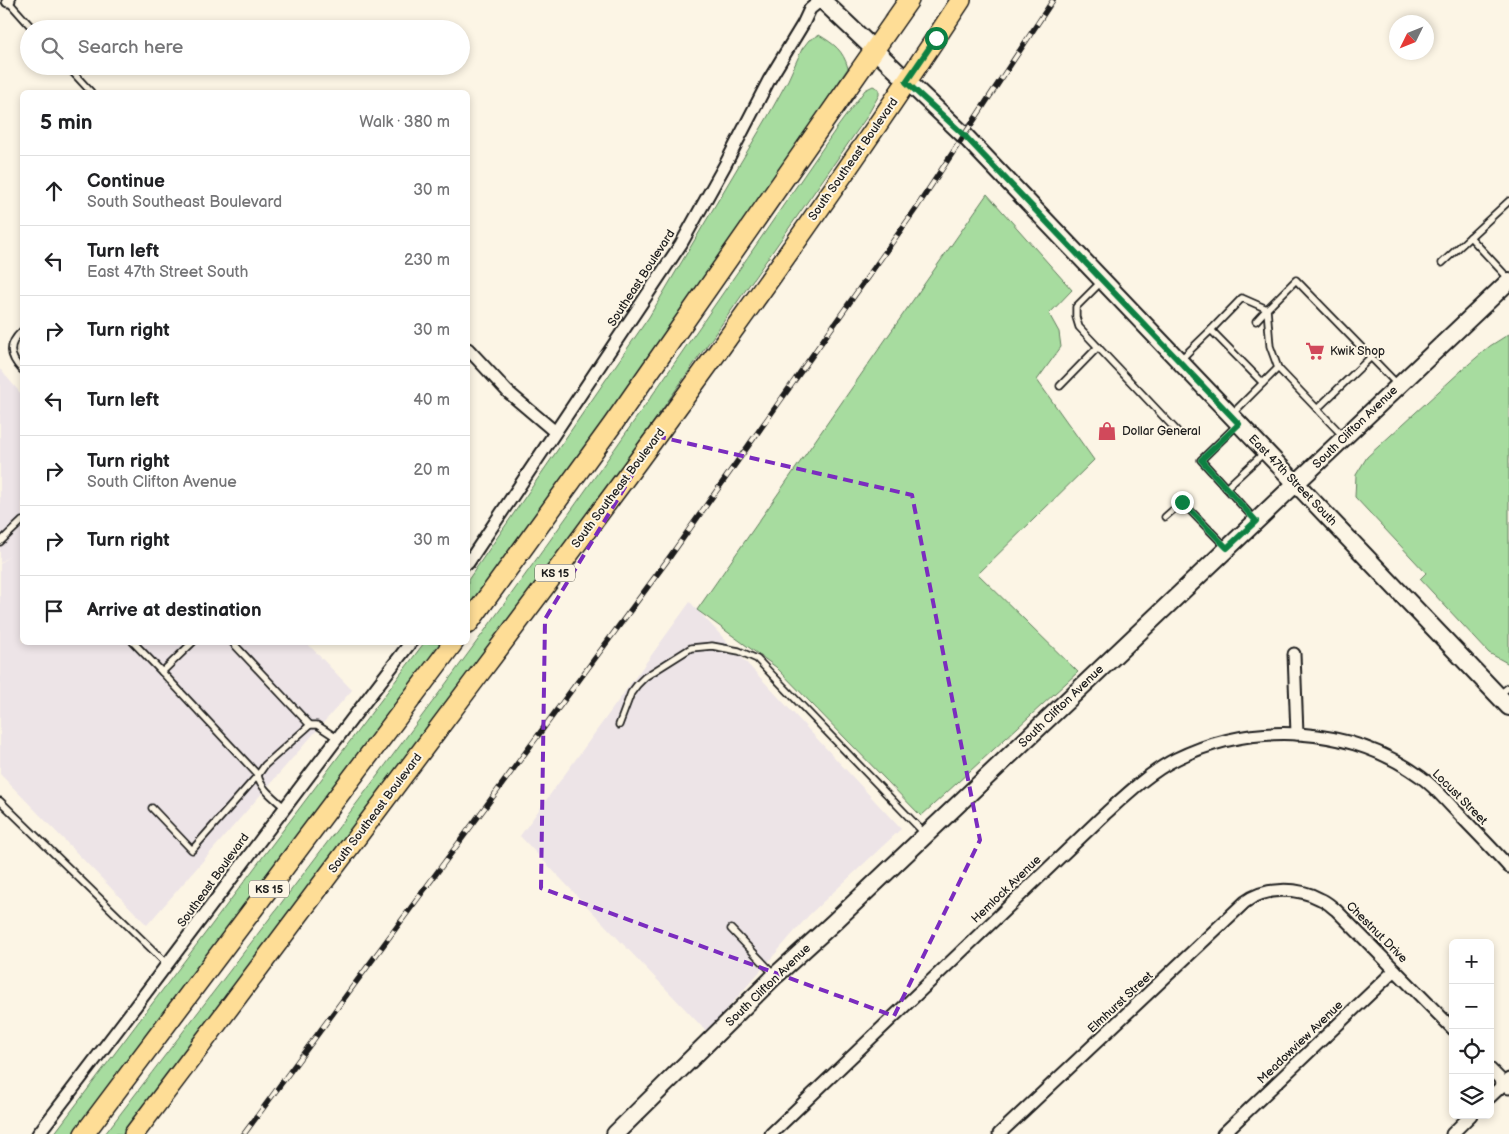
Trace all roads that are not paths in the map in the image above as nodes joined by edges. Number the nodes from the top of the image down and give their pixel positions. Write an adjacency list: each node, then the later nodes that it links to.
1 (8, 0): 5 (lane)
2 (822, 0): 6 (street, East 47th Street South); 32 (street, Southeast Boulevard)
3 (909, 0): 6 (main road)
4 (961, 0): 8 (main road, South Southeast Boulevard / KS 15)
5 (25, 20)
6 (873, 50): 8 (street, East 47th Street South); 44 (main road)
7 (75, 75): 9 (lane)
8 (906, 82): 14 (street, East 47th Street South); 75 (main road, South Southeast Boulevard / KS 15)
9 (89, 90)
10 (1509, 200): 11 (lane)
11 (1470, 237): 12 (lane); 13 (lane)
12 (1442, 264)
13 (1509, 280): 28 (street, South Clifton Avenue)
14 (1103, 281): 20 (lane); 24 (street, East 47th Street South)
15 (1267, 309): 16 (lane); 17 (lane); 23 (lane); 26 (lane)
16 (1256, 321)
17 (1211, 330): 21 (lane); 24 (lane)
18 (20, 333): 25 (lane)
19 (1235, 341): 21 (lane)
20 (1098, 347): 29 (lane); 33 (lane)
21 (1229, 348): 27 (lane)
22 (470, 351): 32 (street)
23 (1371, 357): 28 (lane); 30 (lane)
24 (1179, 361): 31 (street, East 47th Street South)
25 (20, 368)
26 (1278, 368): 27 (lane); 30 (lane)
27 (1263, 383): 31 (lane)
28 (1399, 385): 34 (street, South Clifton Avenue)
29 (1060, 386)
30 (1317, 409): 34 (lane)
31 (1235, 419): 35 (street, East 47th Street South); 37 (lane)
32 (554, 431): 43 (street, Southeast Boulevard)
33 (1177, 431)
34 (1344, 437): 36 (street, South Clifton Avenue)
35 (1266, 452): 36 (street, East 47th Street South); 37 (lane)
36 (1296, 483): 39 (street, South Clifton Avenue); 52 (street, East 47th Street South)
37 (1226, 488): 39 (lane)
38 (1165, 517): 42 (lane)
39 (1256, 521): 42 (street, South Clifton Avenue)
40 (20, 524): 41 (lane)
41 (0, 542)
42 (1227, 548): 61 (street, South Clifton Avenue)
43 (470, 560)
44 (470, 621)
45 (136, 645): 51 (lane)
46 (190, 645): 51 (lane)
47 (235, 645): 53 (lane)
48 (409, 645): 56 (street, Southeast Boulevard)
49 (452, 645): 74 (main road, KS 15)
50 (1294, 654): 55 (street)
51 (162, 672): 57 (lane)
52 (1505, 696)
53 (310, 725): 56 (lane); 57 (lane)
54 (619, 725): 61 (lane)
55 (1297, 734): 62 (street, Locust Street); 77 (street, Hemlock Avenue)
56 (337, 738): 59 (street, Southeast Boulevard)
57 (258, 775): 59 (lane); 60 (lane)
58 (0, 801): 65 (lane)
59 (284, 807): 65 (street, Southeast Boulevard)
60 (152, 808)
61 (926, 835): 67 (street, South Clifton Avenue)
62 (1509, 867)
63 (1262, 893): 66 (street, Chestnut Drive); 78 (street, Elmhurst Street)
64 (731, 929): 67 (lane)
65 (168, 965): 73 (street, Southeast Boulevard)
66 (1395, 970): 68 (street, Chestnut Drive); 79 (street, Meadowview Avenue)
67 (776, 976): 76 (street, South Clifton Avenue)
68 (1449, 1025)
69 (1494, 1072): 70 (street)
70 (1508, 1084): 71 (street)
71 (1494, 1094)
72 (1467, 1119): 80 (street)
73 (38, 1134)
74 (84, 1134)
75 (134, 1134)
76 (615, 1134)
77 (771, 1134)
78 (999, 1134)
79 (1223, 1134)
80 (1452, 1134)

